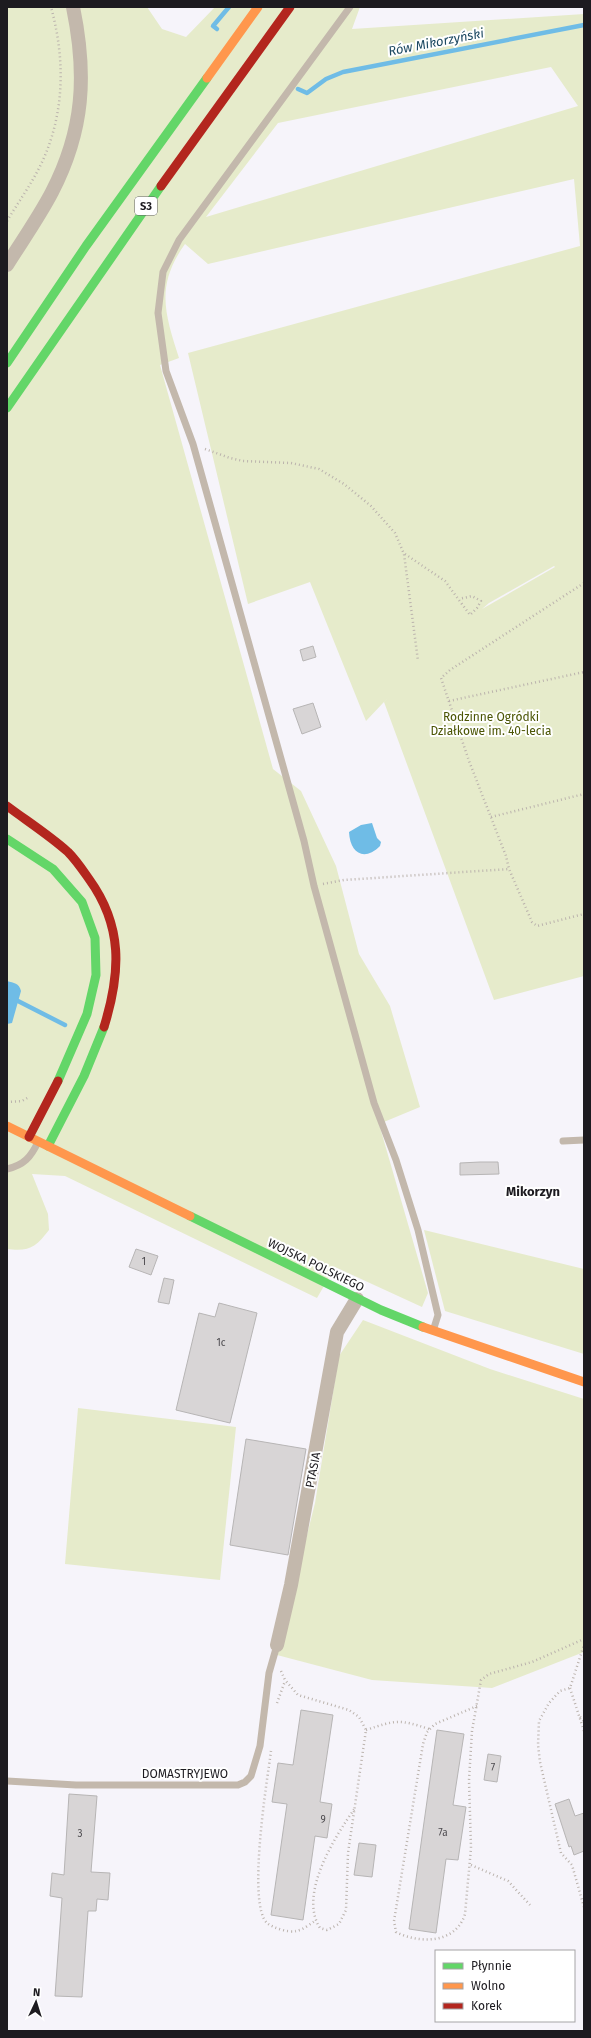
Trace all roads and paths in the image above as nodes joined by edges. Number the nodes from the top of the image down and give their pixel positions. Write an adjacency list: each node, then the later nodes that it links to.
1 (51, 7): 6 (path)
2 (73, 7): 7 (street)
3 (258, 7): 8 (main road, S3)
4 (290, 7): 9 (main road, S3)
5 (350, 7): 10 (lane)
6 (7, 221)
7 (7, 265)
8 (7, 363)
9 (7, 408)
10 (193, 444): 11 (path); 22 (lane)
11 (404, 554): 13 (path); 14 (path)
12 (584, 583): 16 (path)
13 (459, 599): 13 (path)
14 (418, 661)
15 (584, 672): 16 (path)
16 (449, 701): 19 (path)
17 (584, 794): 19 (path)
18 (7, 806): 31 (main road)
19 (491, 817): 21 (path)
20 (7, 839): 27 (main road)
21 (509, 869): 22 (path); 23 (path)
22 (314, 886): 34 (lane)
23 (584, 914)
24 (34, 1094): 25 (path)
25 (7, 1102)
26 (7, 1126): 27 (main road, WOJSKA POLSKIEGO)
27 (29, 1137): 30 (main road, WOJSKA POLSKIEGO)
28 (584, 1140): 29 (lane)
29 (563, 1141)
30 (38, 1142): 31 (main road, WOJSKA POLSKIEGO); 32 (lane)
31 (48, 1146): 33 (main road, WOJSKA POLSKIEGO)
32 (7, 1169)
33 (357, 1299): 34 (main road, WOJSKA POLSKIEGO); 37 (street, PTASIA)
34 (432, 1331): 35 (main road, WOJSKA POLSKIEGO)
35 (584, 1382)
36 (584, 1639): 42 (path)
37 (277, 1645): 50 (lane, DOMASTRYJEWO)
38 (584, 1645): 41 (path)
39 (280, 1668): 40 (path)
40 (285, 1680): 43 (path); 47 (path)
41 (570, 1688): 44 (path); 54 (path)
42 (477, 1706): 46 (path); 52 (path)
43 (276, 1710)
44 (579, 1717): 45 (path); 48 (path)
45 (584, 1721)
46 (430, 1729): 47 (path); 52 (path)
47 (366, 1730): 51 (path)
48 (584, 1731)
49 (271, 1748): 55 (path)
50 (7, 1781)
51 (355, 1808): 55 (path); 55 (path)
52 (471, 1865): 53 (path)
53 (530, 1905)
54 (584, 1907)
55 (315, 1921)

